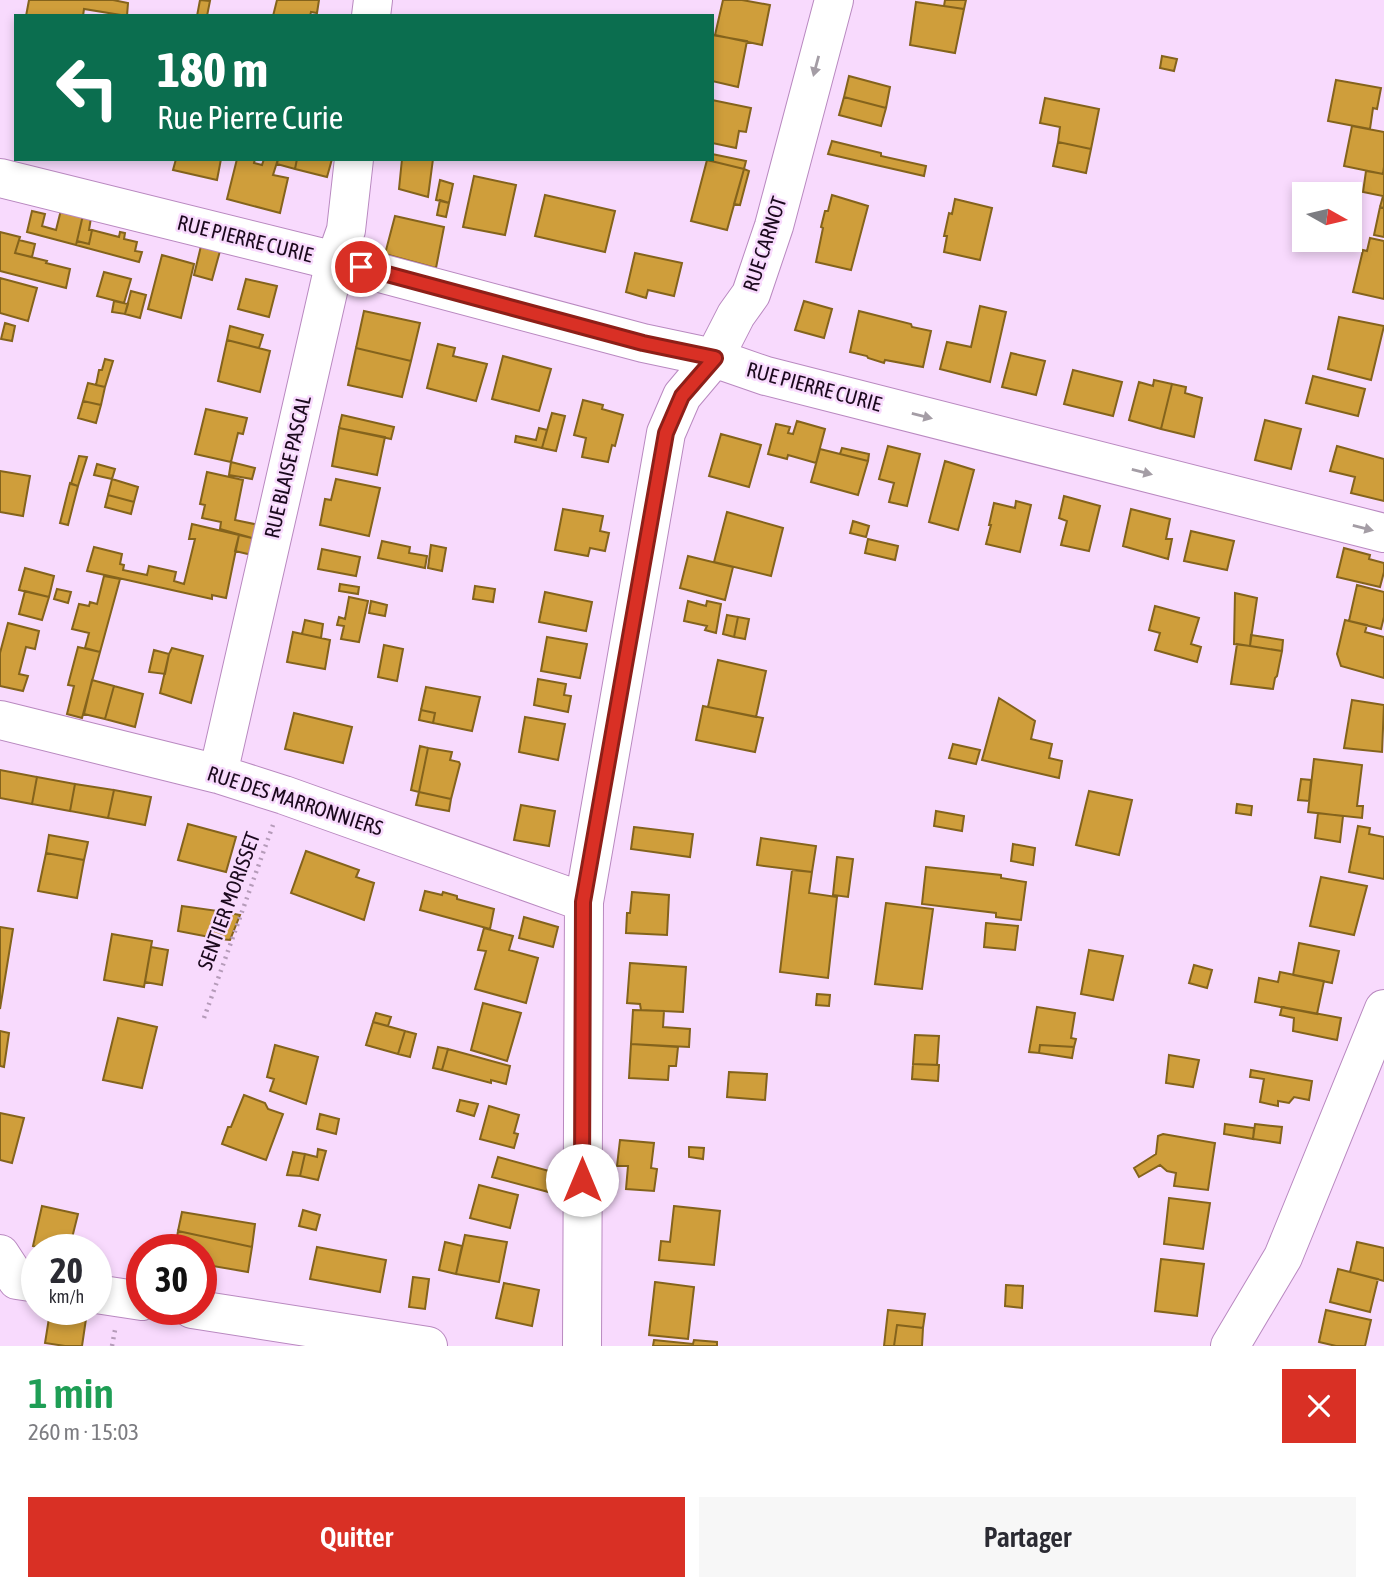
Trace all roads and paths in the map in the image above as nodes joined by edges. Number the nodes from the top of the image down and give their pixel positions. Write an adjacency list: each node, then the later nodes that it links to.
1 (834, 0): 5 (street, RUE CARNOT, one-way to 5)
2 (354, 161): 4 (street, RUE BLAISE PASCAL)
3 (0, 178): 4 (street, RUE PIERRE CURIE)
4 (335, 261): 5 (street, RUE PIERRE CURIE); 8 (street, RUE BLAISE PASCAL)
5 (715, 358): 6 (street, RUE PIERRE CURIE, one-way to 6); 10 (street, RUE CARNOT)
6 (1384, 533)
7 (0, 720): 8 (street, RUE DES MARRONNIERS)
8 (218, 774): 9 (street, RUE DES MARRONNIERS)
9 (284, 795): 10 (street, RUE DES MARRONNIERS); 12 (path, SENTIER MORISSET)
10 (583, 902): 15 (street, RUE CARNOT)
11 (1384, 1009): 16 (street)
12 (204, 1018)
13 (217, 1313): 14 (street)
14 (428, 1346)
15 (582, 1346)
16 (1230, 1346)

